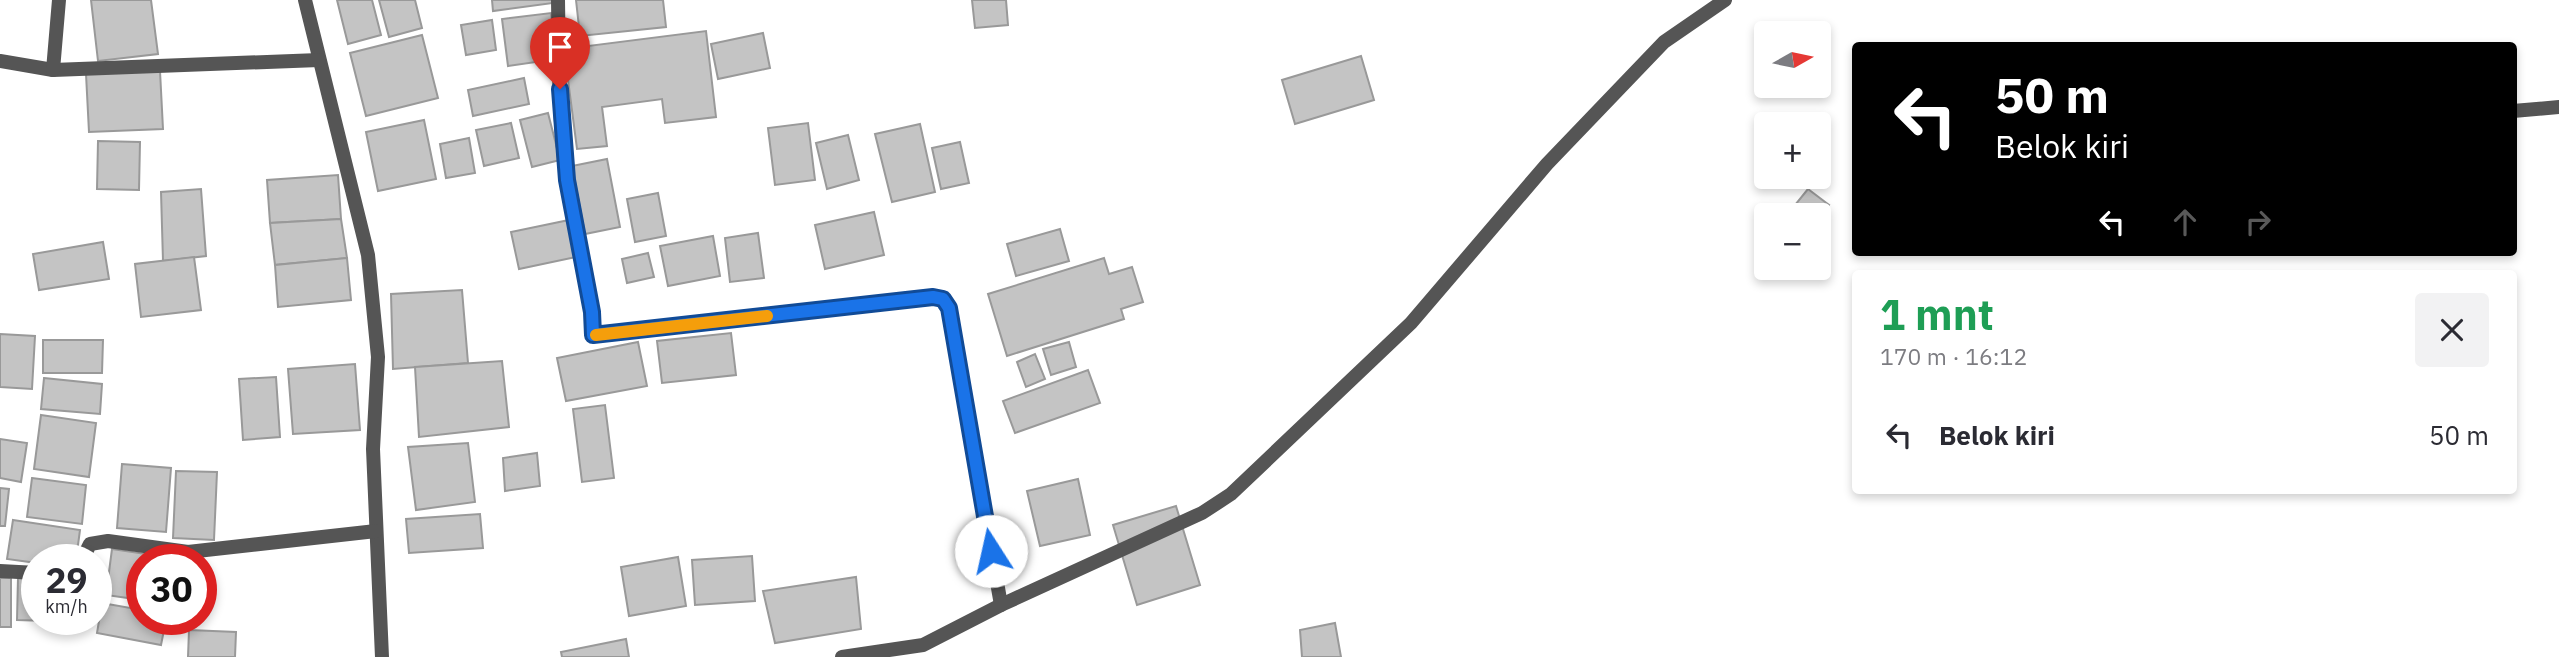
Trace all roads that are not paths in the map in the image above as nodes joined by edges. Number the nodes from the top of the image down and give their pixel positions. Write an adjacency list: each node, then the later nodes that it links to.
1 (58, 0): 7 (street)
2 (305, 0): 5 (street)
3 (558, 0): 14 (street)
4 (1725, 0): 14 (street)
5 (319, 60): 7 (street); 10 (street)
6 (0, 61): 7 (street)
7 (53, 70)
8 (2559, 107): 9 (street)
9 (2517, 111)
10 (376, 531): 11 (street); 15 (street)
11 (90, 544)
12 (0, 570): 13 (street)
13 (21, 572)
14 (1001, 605): 16 (street)
15 (382, 657)
16 (842, 657)

